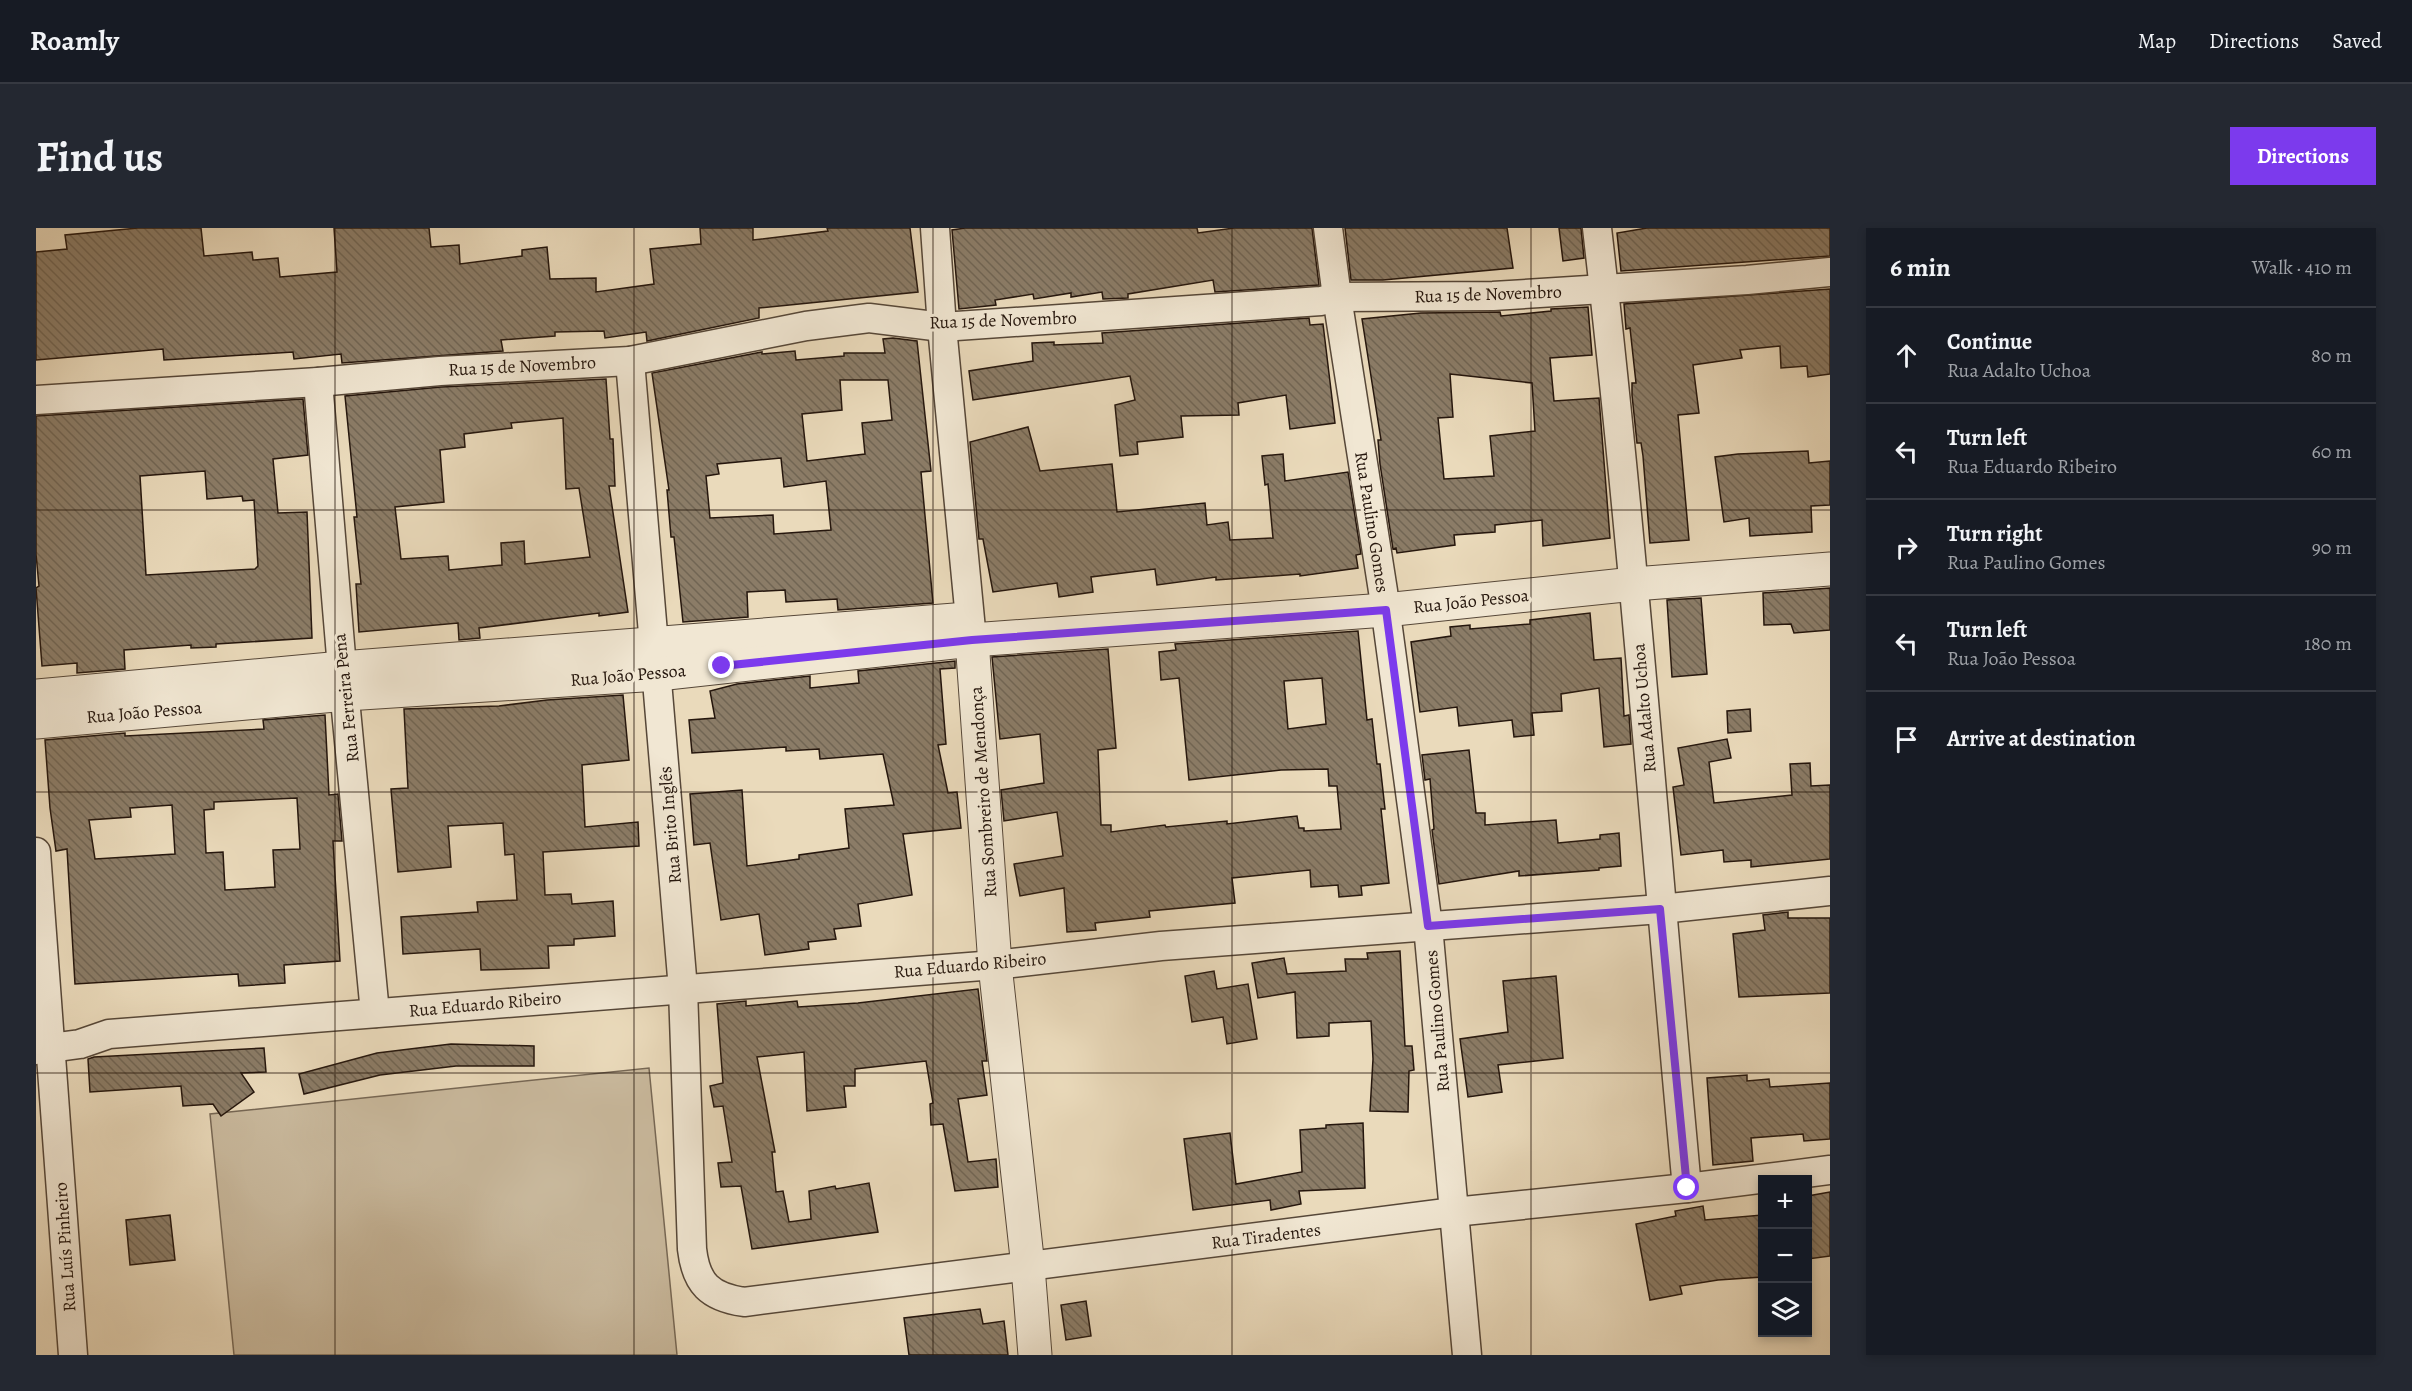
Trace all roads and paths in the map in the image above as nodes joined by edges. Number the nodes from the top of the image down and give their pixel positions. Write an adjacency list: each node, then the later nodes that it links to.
1 (935, 228): 7 (street, Rua Sombreiro de Mendonça)
2 (1328, 228): 6 (street, Rua Paulino Gomes)
3 (1597, 228): 5 (street, Rua Adalto Uchoa)
4 (1830, 272): 5 (street, Rua 15 de Novembro)
5 (1604, 289): 6 (street, Rua 15 de Novembro); 13 (street, Rua Adalto Uchoa)
6 (1337, 297): 7 (street, Rua 15 de Novembro); 14 (street, Rua Paulino Gomes)
7 (942, 327): 8 (street, Rua 15 de Novembro); 15 (street, Rua Sombreiro de Mendonça)
8 (630, 361): 9 (street, Rua 15 de Novembro); 16 (street, Rua Brito Inglês)
9 (318, 382): 10 (street, Rua 15 de Novembro); 17 (street, Rua Ferreira Pena)
10 (36, 400)
11 (1830, 548): 13 (street, Rua João Pessoa)
12 (1830, 569): 13 (street, Rua João Pessoa)
13 (1633, 574): 14 (street, Rua João Pessoa); 22 (street, Rua Adalto Uchoa)
14 (1384, 600): 15 (street, Rua João Pessoa); 23 (street, Rua Paulino Gomes)
15 (972, 629): 16 (street, Rua João Pessoa); 24 (street, Rua Sombreiro de Mendonça)
16 (657, 659): 17 (street, Rua João Pessoa); 25 (street, Rua Brito Inglês)
17 (344, 681): 18 (street, Rua João Pessoa); 19 (street, Rua João Pessoa); 26 (street, Rua Ferreira Pena)
18 (36, 696)
19 (36, 722)
20 (36, 852): 27 (street, Rua Luís Pinheiro)
21 (1830, 891): 22 (street, Rua Eduardo Ribeiro)
22 (1660, 909): 23 (street, Rua Eduardo Ribeiro); 29 (street, Rua Adalto Uchoa)
23 (1428, 926): 24 (street, Rua Eduardo Ribeiro); 30 (street, Rua Paulino Gomes)
24 (995, 964): 25 (street, Rua Eduardo Ribeiro); 31 (street, Rua Sombreiro de Mendonça)
25 (683, 988): 26 (street, Rua Eduardo Ribeiro); 32 (street, Rua Brito Inglês)
26 (375, 1013): 27 (street, Rua Eduardo Ribeiro)
27 (43, 1036): 33 (street, Rua Luís Pinheiro)
28 (1830, 1170): 29 (street, Rua Tiradentes)
29 (1687, 1188): 30 (street, Rua Tiradentes)
30 (1454, 1212): 31 (street, Rua Tiradentes); 35 (street, Rua Paulino Gomes)
31 (1028, 1267): 32 (street, Rua Tiradentes); 34 (street, Rua Sombreiro de Mendonça)
32 (706, 1287)
33 (73, 1355)
34 (1035, 1355)
35 (1467, 1355)

